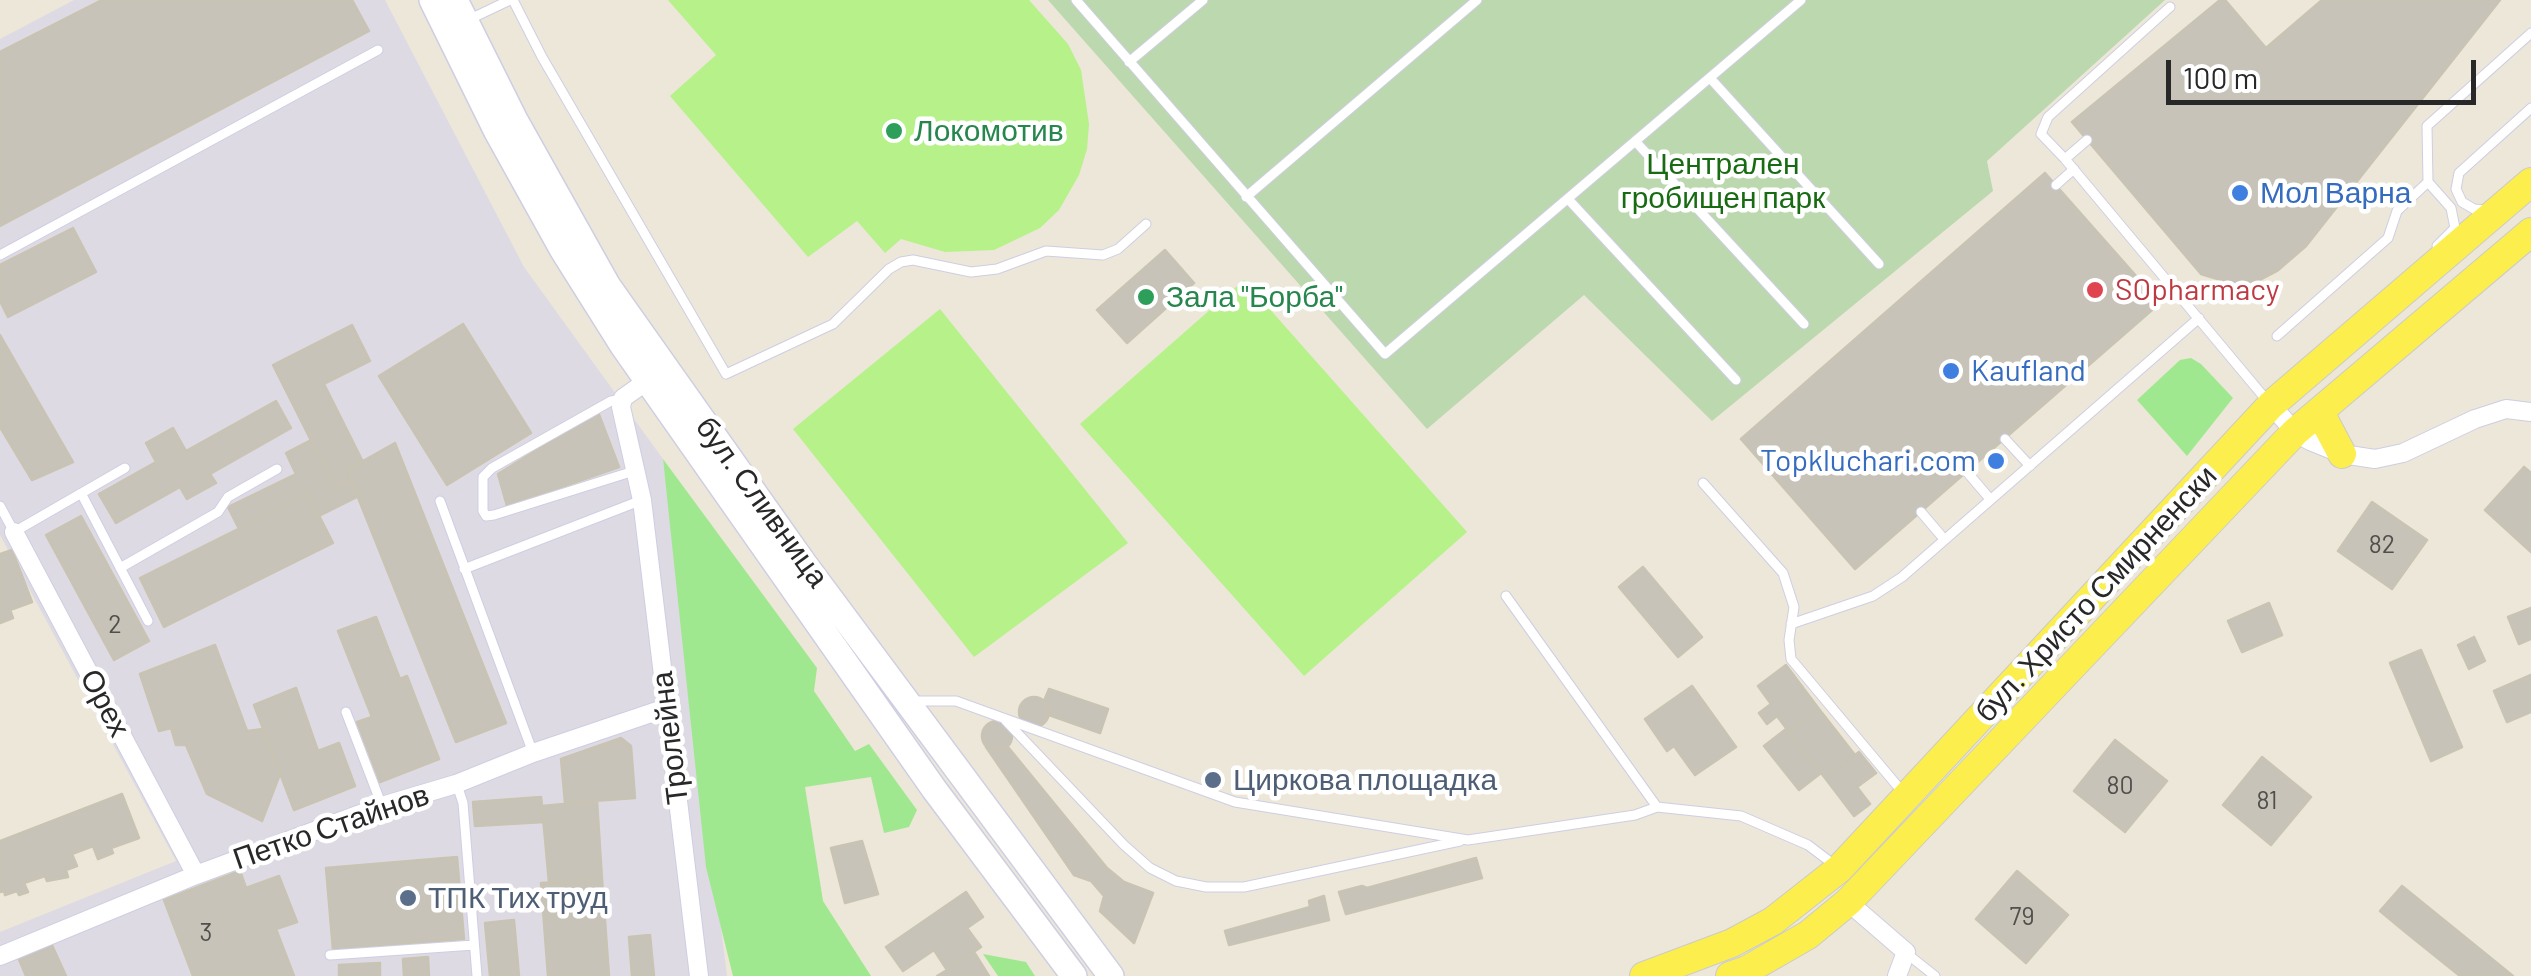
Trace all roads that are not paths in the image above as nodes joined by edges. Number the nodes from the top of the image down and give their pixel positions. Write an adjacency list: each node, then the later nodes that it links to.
1 (432, 0): 33 (main road, бул. Сливница)
2 (512, 0): 8 (lane); 23 (lane)
3 (1076, 0): 11 (lane)
4 (1203, 0): 11 (lane)
5 (1478, 0): 21 (lane)
6 (1801, 0): 12 (lane)
7 (2170, 6): 16 (lane)
8 (464, 7): 61 (main road, бул. Сливница)
9 (2531, 33): 18 (lane)
10 (378, 50): 26 (lane)
11 (1129, 62): 21 (lane)
12 (1710, 78): 15 (lane); 28 (lane)
13 (2531, 108): 20 (lane)
14 (2087, 140): 16 (lane)
15 (1635, 141): 22 (lane); 31 (lane)
16 (2065, 159): 17 (lane)
17 (2074, 169): 19 (lane); 30 (lane)
18 (2428, 182): 25 (lane); 32 (lane)
19 (2056, 185)
20 (2525, 187): 29 (main road, бул. Христо Смирненски)
21 (1246, 197): 22 (lane)
22 (1568, 199): 34 (lane)
23 (1146, 224)
24 (2531, 232): 37 (main road, бул. Христо Смирненски)
25 (2431, 251)
26 (0, 255)
27 (2418, 263): 29 (lane)
28 (1880, 264)
29 (2400, 296): 36 (main road, бул. Христо Смирненски)
30 (2199, 318): 36 (lane); 42 (lane)
31 (1804, 324)
32 (2277, 336)
33 (647, 380): 35 (street); 80 (main road, бул. Сливница)
34 (1736, 380)
35 (622, 399): 45 (street, Тролейна); 45 (lane)
36 (2271, 406): 39 (street); 67 (main road, бул. Христо Смирненски)
37 (2322, 409): 39 (main road, бул. Христо Смирненски); 41 (main road)
38 (2531, 412): 41 (street)
39 (2295, 432): 41 (street); 73 (main road, бул. Христо Смирненски)
40 (2005, 439): 42 (lane)
41 (2342, 454)
42 (2030, 466): 49 (lane)
43 (125, 468): 48 (lane)
44 (277, 469): 56 (lane)
45 (634, 471): 50 (street, Тролейна)
46 (1967, 472): 49 (lane)
47 (1704, 482): 60 (lane)
48 (81, 493): 54 (lane); 56 (lane)
49 (1990, 499): 55 (lane)
50 (642, 500): 57 (lane); 62 (street, Тролейна)
51 (440, 501): 57 (lane)
52 (0, 506): 54 (lane)
53 (1921, 512): 55 (lane)
54 (14, 532): 72 (street, Орех)
55 (1944, 539): 60 (lane)
56 (120, 568): 59 (lane)
57 (464, 569): 65 (lane)
58 (1506, 596): 69 (lane)
59 (148, 622)
60 (1791, 624): 67 (lane)
61 (909, 702): 64 (lane); 81 (main road, бул. Сливница)
62 (666, 708): 65 (street, Петко Стайнов); 79 (street, Тролейна)
63 (346, 712): 68 (lane)
64 (1002, 716): 70 (lane); 70 (lane)
65 (532, 753): 66 (street, Петко Стайнов)
66 (456, 784): 68 (street, Петко Стайнов); 74 (lane)
67 (1907, 797): 71 (main road, бул. Христо Смирненски)
68 (382, 806): 72 (street, Петко Стайнов)
69 (1656, 807): 70 (lane); 71 (lane)
70 (1468, 840)
71 (1839, 869): 82 (main road, бул. Христо Смирненски)
72 (196, 875): 77 (street, Петко Стайнов)
73 (1848, 902): 75 (street); 83 (main road, бул. Христо Смирненски)
74 (474, 945): 76 (lane); 78 (lane)
75 (1906, 952): 84 (street); 85 (lane)
76 (330, 955)
77 (0, 956)
78 (476, 976)
79 (699, 976)
80 (1074, 976)
81 (1110, 976)
82 (1644, 976)
83 (1730, 976)
84 (1897, 976)
85 (1935, 976)

